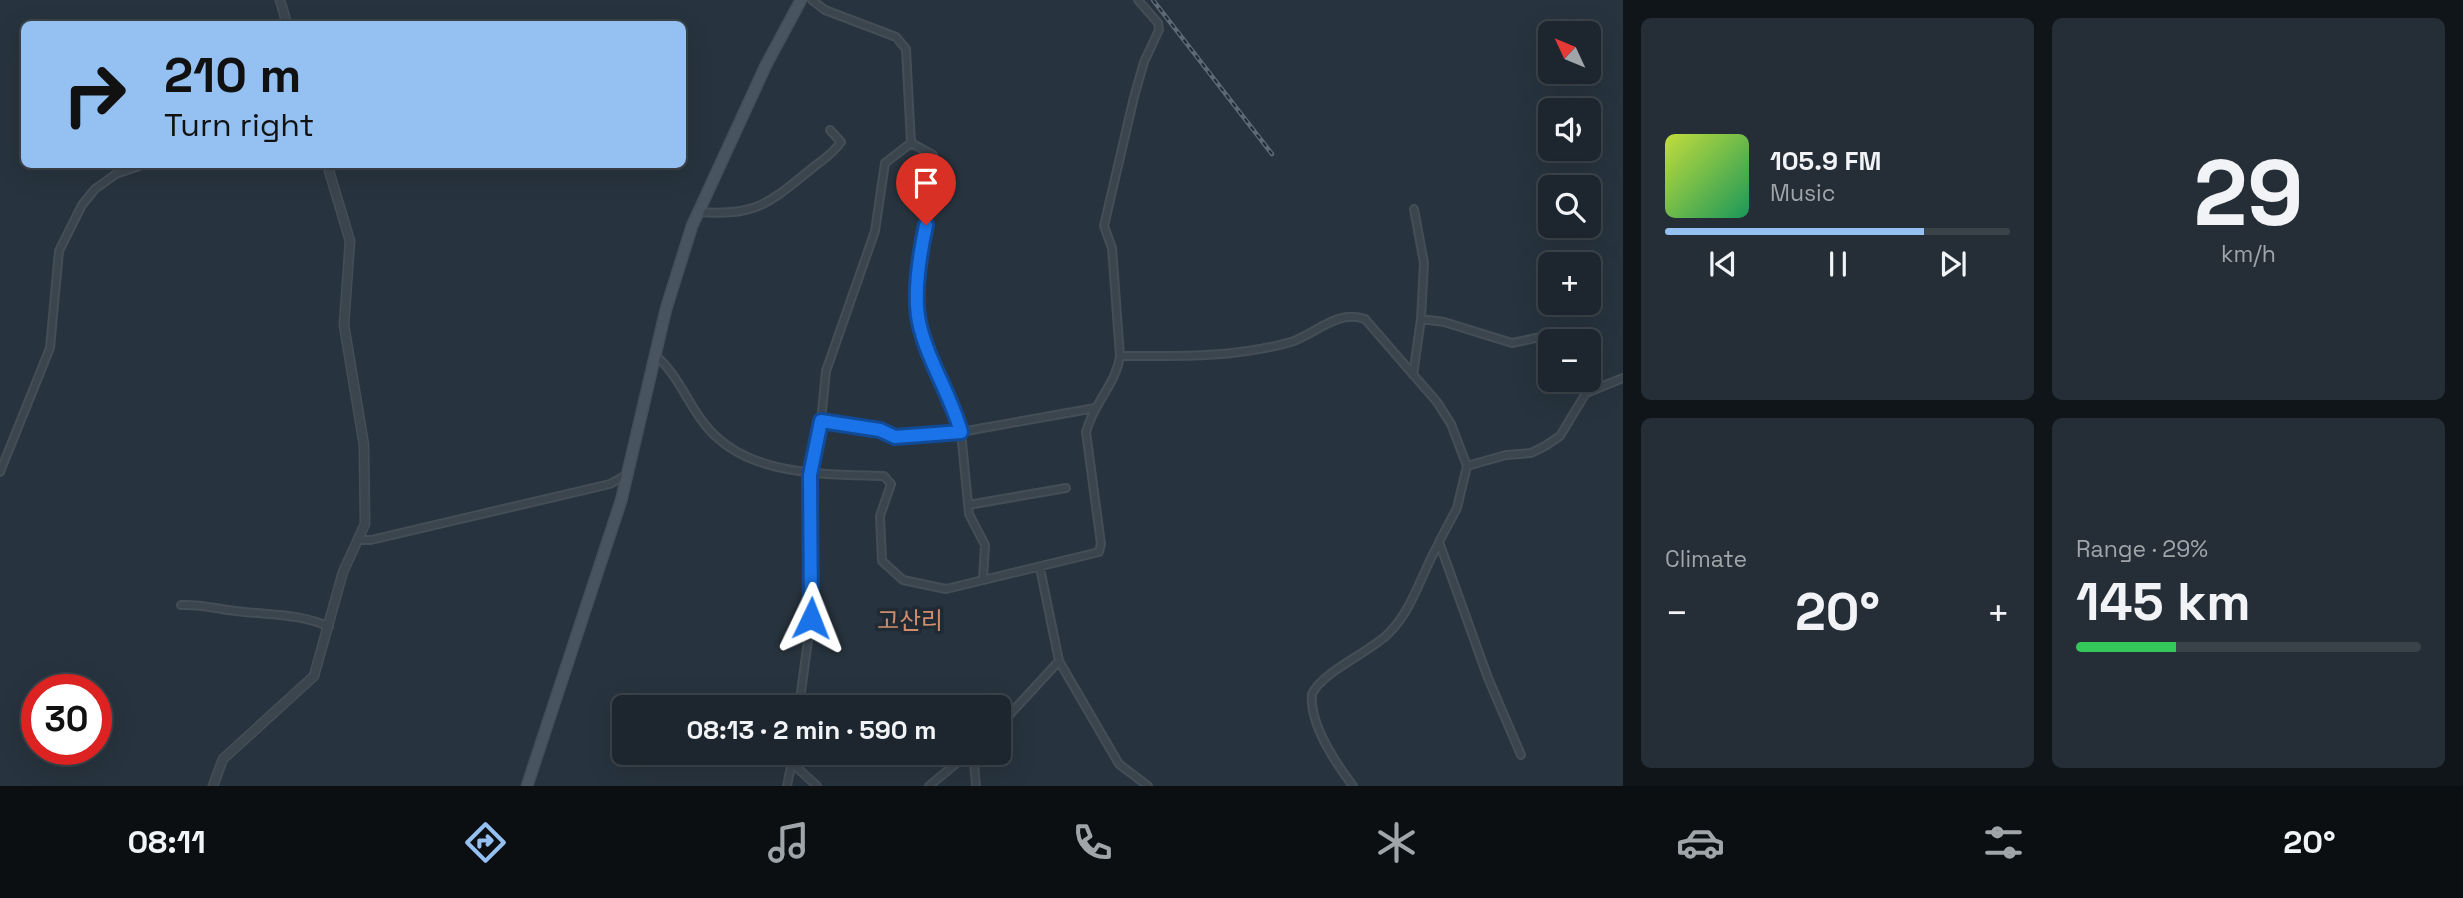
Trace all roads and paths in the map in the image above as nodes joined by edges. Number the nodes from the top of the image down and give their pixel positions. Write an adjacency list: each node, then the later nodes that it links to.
1 (280, 0): 5 (street)
2 (801, 0): 11 (main road)
3 (812, 0): 7 (street)
4 (1138, 0): 15 (street)
5 (286, 21)
6 (830, 130): 11 (street)
7 (911, 143): 20 (street); 21 (street)
8 (133, 168): 23 (street)
9 (328, 168): 28 (street)
10 (1414, 209): 12 (street)
11 (698, 212): 14 (main road)
12 (1421, 318): 13 (street); 16 (street)
13 (1538, 338)
14 (656, 356): 24 (main road); 25 (street)
15 (1120, 356): 16 (street); 19 (street)
16 (1413, 375): 22 (street)
17 (1623, 378): 18 (street)
18 (1586, 393): 22 (street)
19 (1095, 408): 21 (street); 30 (street)
20 (821, 421): 21 (street); 25 (street)
21 (961, 432): 27 (street)
22 (1467, 466): 29 (street)
23 (0, 472)
24 (628, 474): 28 (street); 43 (main road)
25 (810, 475): 31 (street); 35 (street)
26 (1066, 488): 27 (street)
27 (968, 505): 31 (street)
28 (359, 540): 33 (street)
29 (1439, 542): 37 (street); 49 (street)
30 (1040, 568): 31 (street); 34 (street)
31 (983, 580)
32 (181, 605): 33 (street)
33 (329, 627): 42 (street)
34 (1059, 661): 36 (street); 48 (street)
35 (801, 695)
36 (1011, 713)
37 (1521, 755)
38 (793, 765): 44 (street)
39 (794, 765): 45 (street)
40 (956, 765): 46 (street)
41 (974, 765): 47 (street)
42 (213, 786)
43 (527, 786)
44 (787, 786)
45 (817, 786)
46 (929, 786)
47 (976, 786)
48 (1148, 786)
49 (1353, 786)

